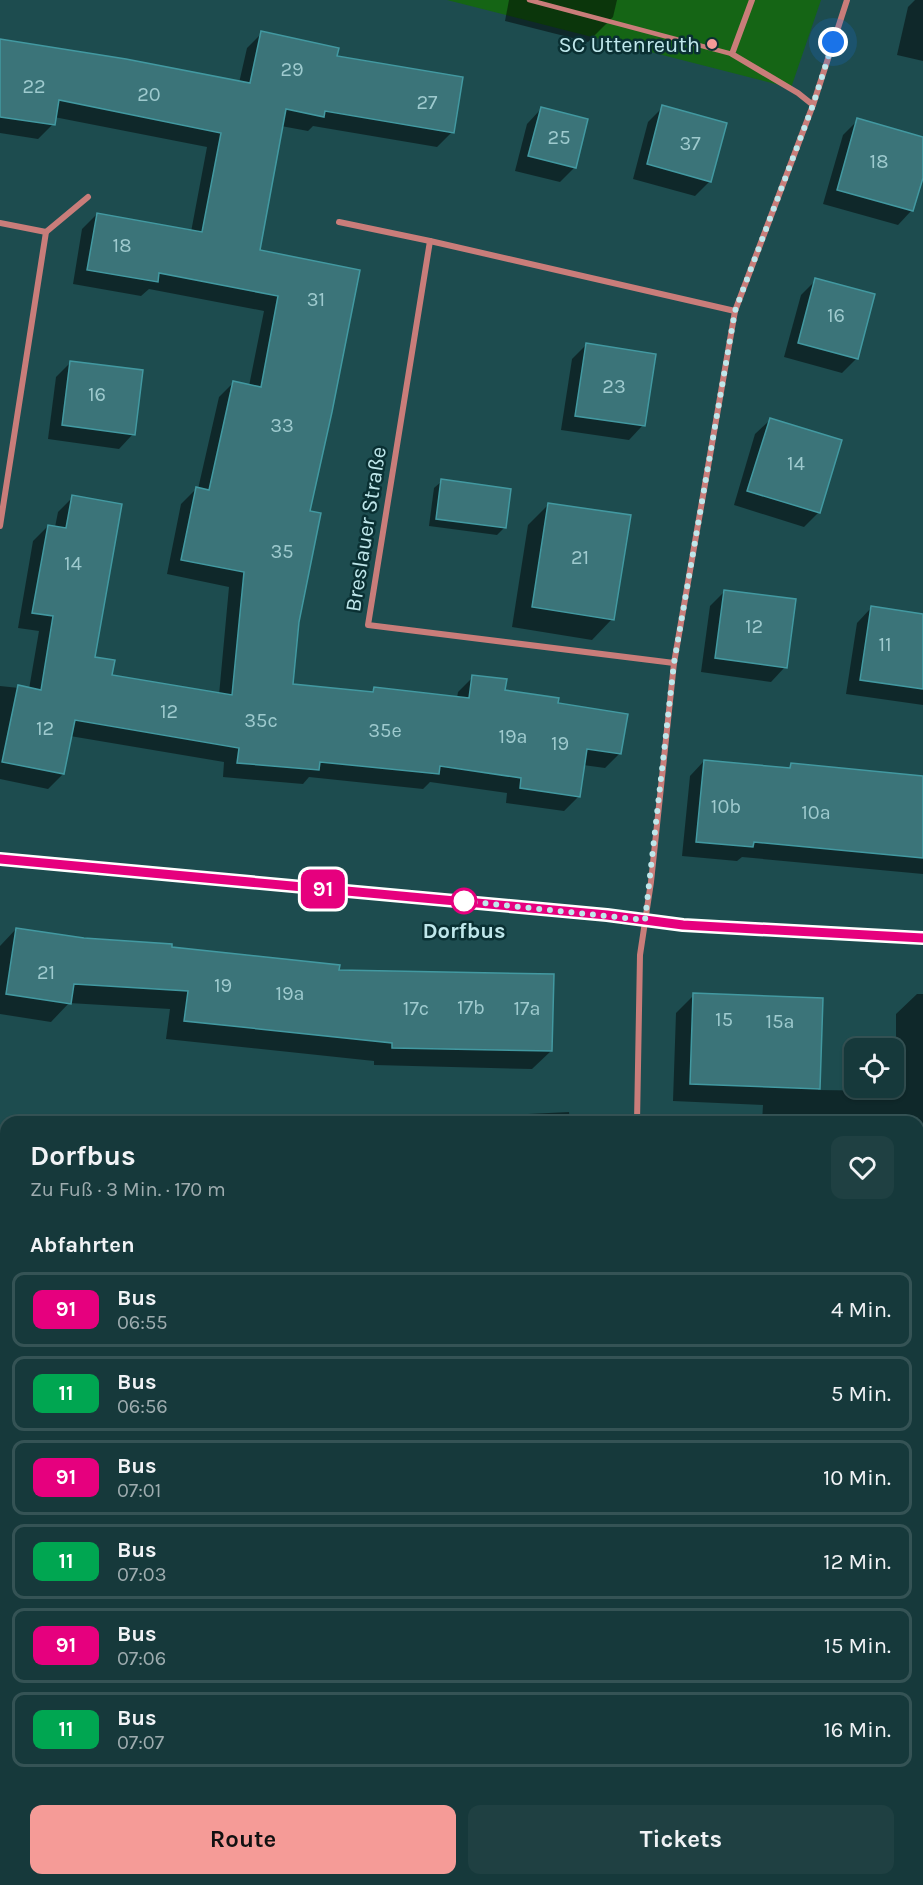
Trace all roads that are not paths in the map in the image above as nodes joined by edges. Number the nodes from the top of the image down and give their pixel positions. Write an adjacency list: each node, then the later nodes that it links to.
1 (529, 0): 4 (lane)
2 (752, 0): 4 (street)
3 (847, 0): 5 (street)
4 (732, 54): 5 (street)
5 (813, 105): 11 (street)
6 (88, 197): 9 (street)
7 (339, 222): 10 (street)
8 (0, 223): 9 (street)
9 (46, 232): 12 (street)
10 (430, 241): 11 (street); 13 (street, Breslauer Straße)
11 (735, 311): 13 (street)
12 (0, 526)
13 (674, 663): 15 (street)
14 (0, 859): 15 (street)
15 (645, 920): 16 (street); 17 (street)
16 (923, 938)
17 (637, 1116)

